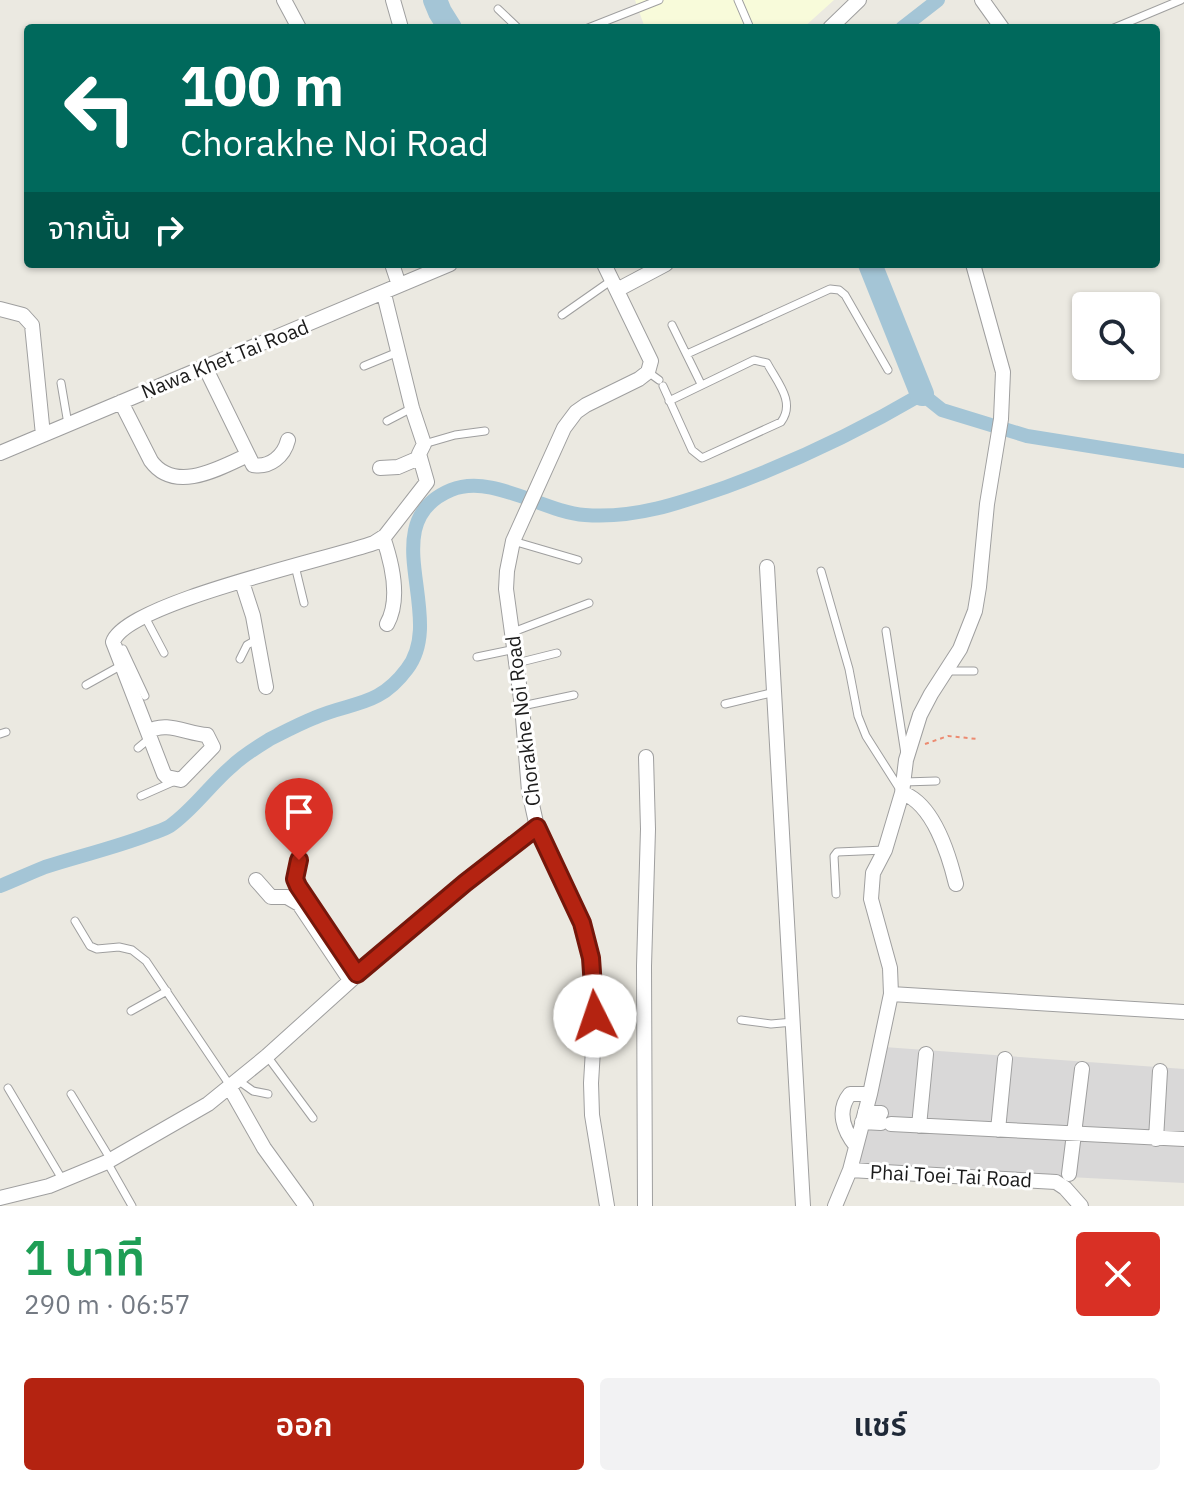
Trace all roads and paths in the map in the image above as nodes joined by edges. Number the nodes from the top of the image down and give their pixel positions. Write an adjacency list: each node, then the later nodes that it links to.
1 (284, 0): 9 (street)
2 (393, 0): 10 (street)
3 (659, 0): 12 (lane)
4 (738, 0): 13 (lane)
5 (859, 0): 14 (street)
6 (1181, 0): 16 (lane)
7 (983, 1): 15 (street)
8 (498, 9): 11 (lane)
9 (297, 24)
10 (400, 24)
11 (514, 24)
12 (598, 24)
13 (748, 24)
14 (834, 24)
15 (999, 24)
16 (1124, 24)
17 (393, 268): 22 (street)
18 (440, 268): 22 (street, Nawa Khet Tai Road)
19 (606, 268): 23 (street)
20 (653, 268): 23 (street)
21 (974, 268): 69 (street)
22 (399, 285): 24 (street, Nawa Khet Tai Road)
23 (614, 285): 26 (lane); 33 (street)
24 (384, 294): 28 (street); 31 (street, Nawa Khet Tai Road)
25 (0, 309): 42 (street)
26 (562, 315)
27 (672, 325): 29 (lane)
28 (398, 352): 30 (lane); 38 (street)
29 (687, 354): 32 (lane); 35 (lane)
30 (364, 366)
31 (205, 367): 37 (street, Nawa Khet Tai Road); 46 (street)
32 (888, 370)
33 (657, 379): 36 (lane); 49 (street, Chorakhe Noi Road)
34 (61, 383): 40 (lane)
35 (701, 384): 36 (lane); 36 (lane)
36 (669, 401)
37 (121, 402): 40 (street, Nawa Khet Tai Road); 46 (street)
38 (412, 408): 39 (lane); 44 (street)
39 (387, 421)
40 (68, 424): 42 (street, Nawa Khet Tai Road)
41 (485, 431): 44 (lane)
42 (43, 435): 45 (street, Nawa Khet Tai Road)
43 (288, 440): 46 (street)
44 (422, 451): 47 (street); 48 (street)
45 (0, 453)
46 (248, 455)
47 (380, 468)
48 (383, 537): 51 (street); 58 (street)
49 (513, 541): 50 (lane); 61 (street, Chorakhe Noi Road)
50 (578, 560)
51 (295, 566): 54 (street); 55 (lane)
52 (767, 567): 73 (street)
53 (821, 571): 85 (lane)
54 (242, 582): 57 (street); 62 (street)
55 (304, 603)
56 (589, 603): 61 (lane)
57 (144, 615): 59 (street); 63 (lane)
58 (387, 624)
59 (119, 631): 68 (street); 75 (lane)
60 (886, 631): 81 (lane)
61 (513, 632): 65 (street, Chorakhe Noi Road)
62 (258, 639): 67 (lane); 72 (street)
63 (164, 653)
64 (557, 653): 65 (lane)
65 (516, 656): 66 (lane); 77 (street, Chorakhe Noi Road)
66 (477, 657)
67 (240, 659)
68 (122, 665): 71 (lane); 78 (street)
69 (946, 671): 70 (lane); 81 (street)
70 (974, 671)
71 (86, 685)
72 (266, 687)
73 (775, 692): 76 (lane); 100 (street)
74 (574, 695): 77 (lane)
75 (145, 696)
76 (725, 704)
77 (522, 706): 87 (street, Chorakhe Noi Road)
78 (149, 735): 80 (lane); 83 (street); 83 (street)
79 (977, 739): 81 (path)
80 (138, 748)
81 (907, 755): 85 (street)
82 (646, 757): 127 (street)
83 (177, 780): 86 (lane)
84 (936, 781): 85 (lane)
85 (903, 787): 88 (street); 91 (street)
86 (141, 796)
87 (537, 827): 94 (street, Chorakhe Noi Road); 126 (street)
88 (885, 850): 92 (lane); 96 (street)
89 (299, 860): 94 (lane)
90 (256, 880): 94 (street)
91 (956, 884)
92 (836, 894)
93 (75, 921): 95 (lane)
94 (353, 977): 102 (street, Chorakhe Noi Road)
95 (167, 991): 97 (lane); 106 (lane)
96 (891, 994): 98 (street); 110 (street)
97 (131, 1011)
98 (1184, 1012)
99 (741, 1020): 100 (lane)
100 (793, 1022): 128 (street)
101 (926, 1054): 113 (street)
102 (267, 1056): 106 (street, Chorakhe Noi Road); 112 (lane)
103 (1005, 1059): 114 (street)
104 (1082, 1069): 115 (street)
105 (1160, 1071): 116 (street)
106 (233, 1086): 109 (lane); 119 (street, Chorakhe Noi Road); 125 (street)
107 (8, 1088): 122 (lane)
108 (71, 1094): 119 (lane)
109 (268, 1094)
110 (870, 1094): 111 (street); 118 (street)
111 (864, 1117): 113 (street); 118 (street)
112 (313, 1118)
113 (920, 1121): 114 (street)
114 (998, 1130): 115 (street)
115 (1076, 1135): 116 (street); 121 (street)
116 (1156, 1139): 117 (street)
117 (1184, 1139)
118 (856, 1146): 120 (street)
119 (109, 1161): 122 (street, Chorakhe Noi Road); 124 (lane)
120 (850, 1170): 129 (street, Phai Toei Tai Road); 130 (street, Phai Toei Tai Road)
121 (1069, 1174)
122 (64, 1181): 123 (street, Chorakhe Noi Road)
123 (0, 1198)
124 (132, 1206)
125 (306, 1206)
126 (607, 1206)
127 (645, 1206)
128 (803, 1206)
129 (835, 1206)
130 (1081, 1206)

